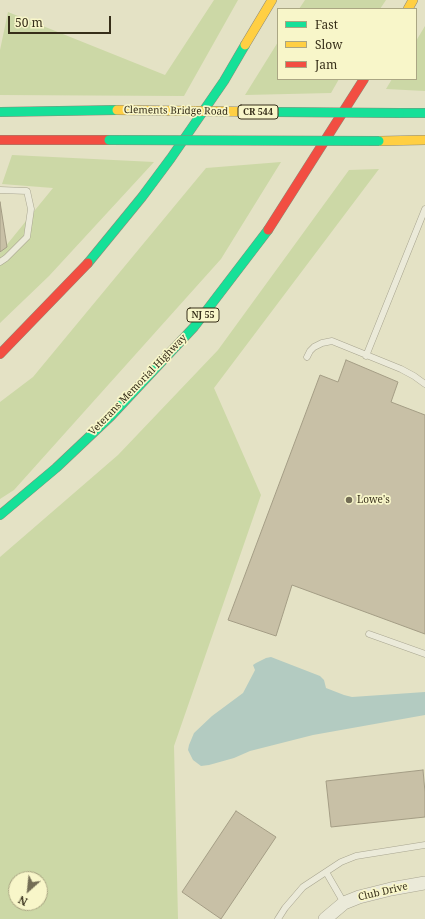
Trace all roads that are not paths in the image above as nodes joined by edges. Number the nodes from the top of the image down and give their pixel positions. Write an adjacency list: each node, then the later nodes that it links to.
1 (272, 0): 10 (main road)
2 (363, 80): 14 (main road, Veterans Memorial Highway / NJ 55)
3 (0, 112): 4 (main road, Clements Bridge Road / CR 544, bridge)
4 (425, 113)
5 (0, 140): 6 (main road, bridge)
6 (425, 140)
7 (0, 190): 9 (lane)
8 (425, 209): 11 (lane)
9 (0, 262)
10 (0, 354)
11 (366, 356): 12 (lane); 13 (lane)
12 (307, 357)
13 (425, 384)
14 (0, 515)
15 (369, 634): 16 (lane)
16 (425, 654)
17 (425, 845): 18 (lane)
18 (326, 872): 20 (lane); 21 (lane)
19 (425, 883): 20 (street, Club Drive)
20 (344, 903): 22 (street, Club Drive)
21 (278, 919)
22 (325, 919)

